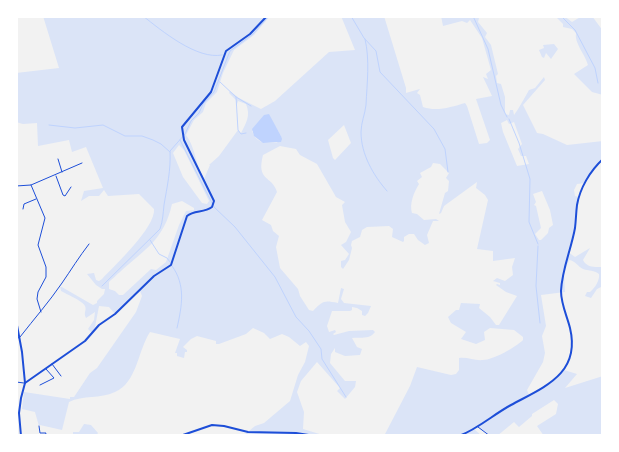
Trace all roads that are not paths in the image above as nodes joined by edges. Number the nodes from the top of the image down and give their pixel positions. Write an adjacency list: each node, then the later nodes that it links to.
1 (267, 16): 17 (main road)
2 (58, 159): 5 (street)
3 (603, 159): 24 (main road)
4 (82, 163): 5 (street)
5 (62, 172): 6 (street)
6 (56, 175): 7 (street); 9 (street)
7 (31, 185): 8 (street); 10 (street)
8 (16, 186)
9 (72, 187)
10 (36, 199): 11 (street); 13 (street)
11 (23, 209)
12 (89, 244): 13 (street)
13 (41, 312): 15 (street)
14 (16, 320): 15 (main road)
15 (20, 337): 16 (street); 21 (main road)
16 (16, 339)
17 (52, 364): 18 (main road); 19 (street)
18 (45, 368): 21 (main road); 22 (street)
19 (61, 376)
20 (16, 382): 21 (street)
21 (25, 383): 25 (main road)
22 (40, 385)
23 (39, 426): 26 (street)
24 (477, 426): 29 (main road); 30 (street)
25 (21, 436)
26 (45, 436)
27 (180, 436): 28 (main road)
28 (316, 436)
29 (459, 436)
30 (490, 436)

